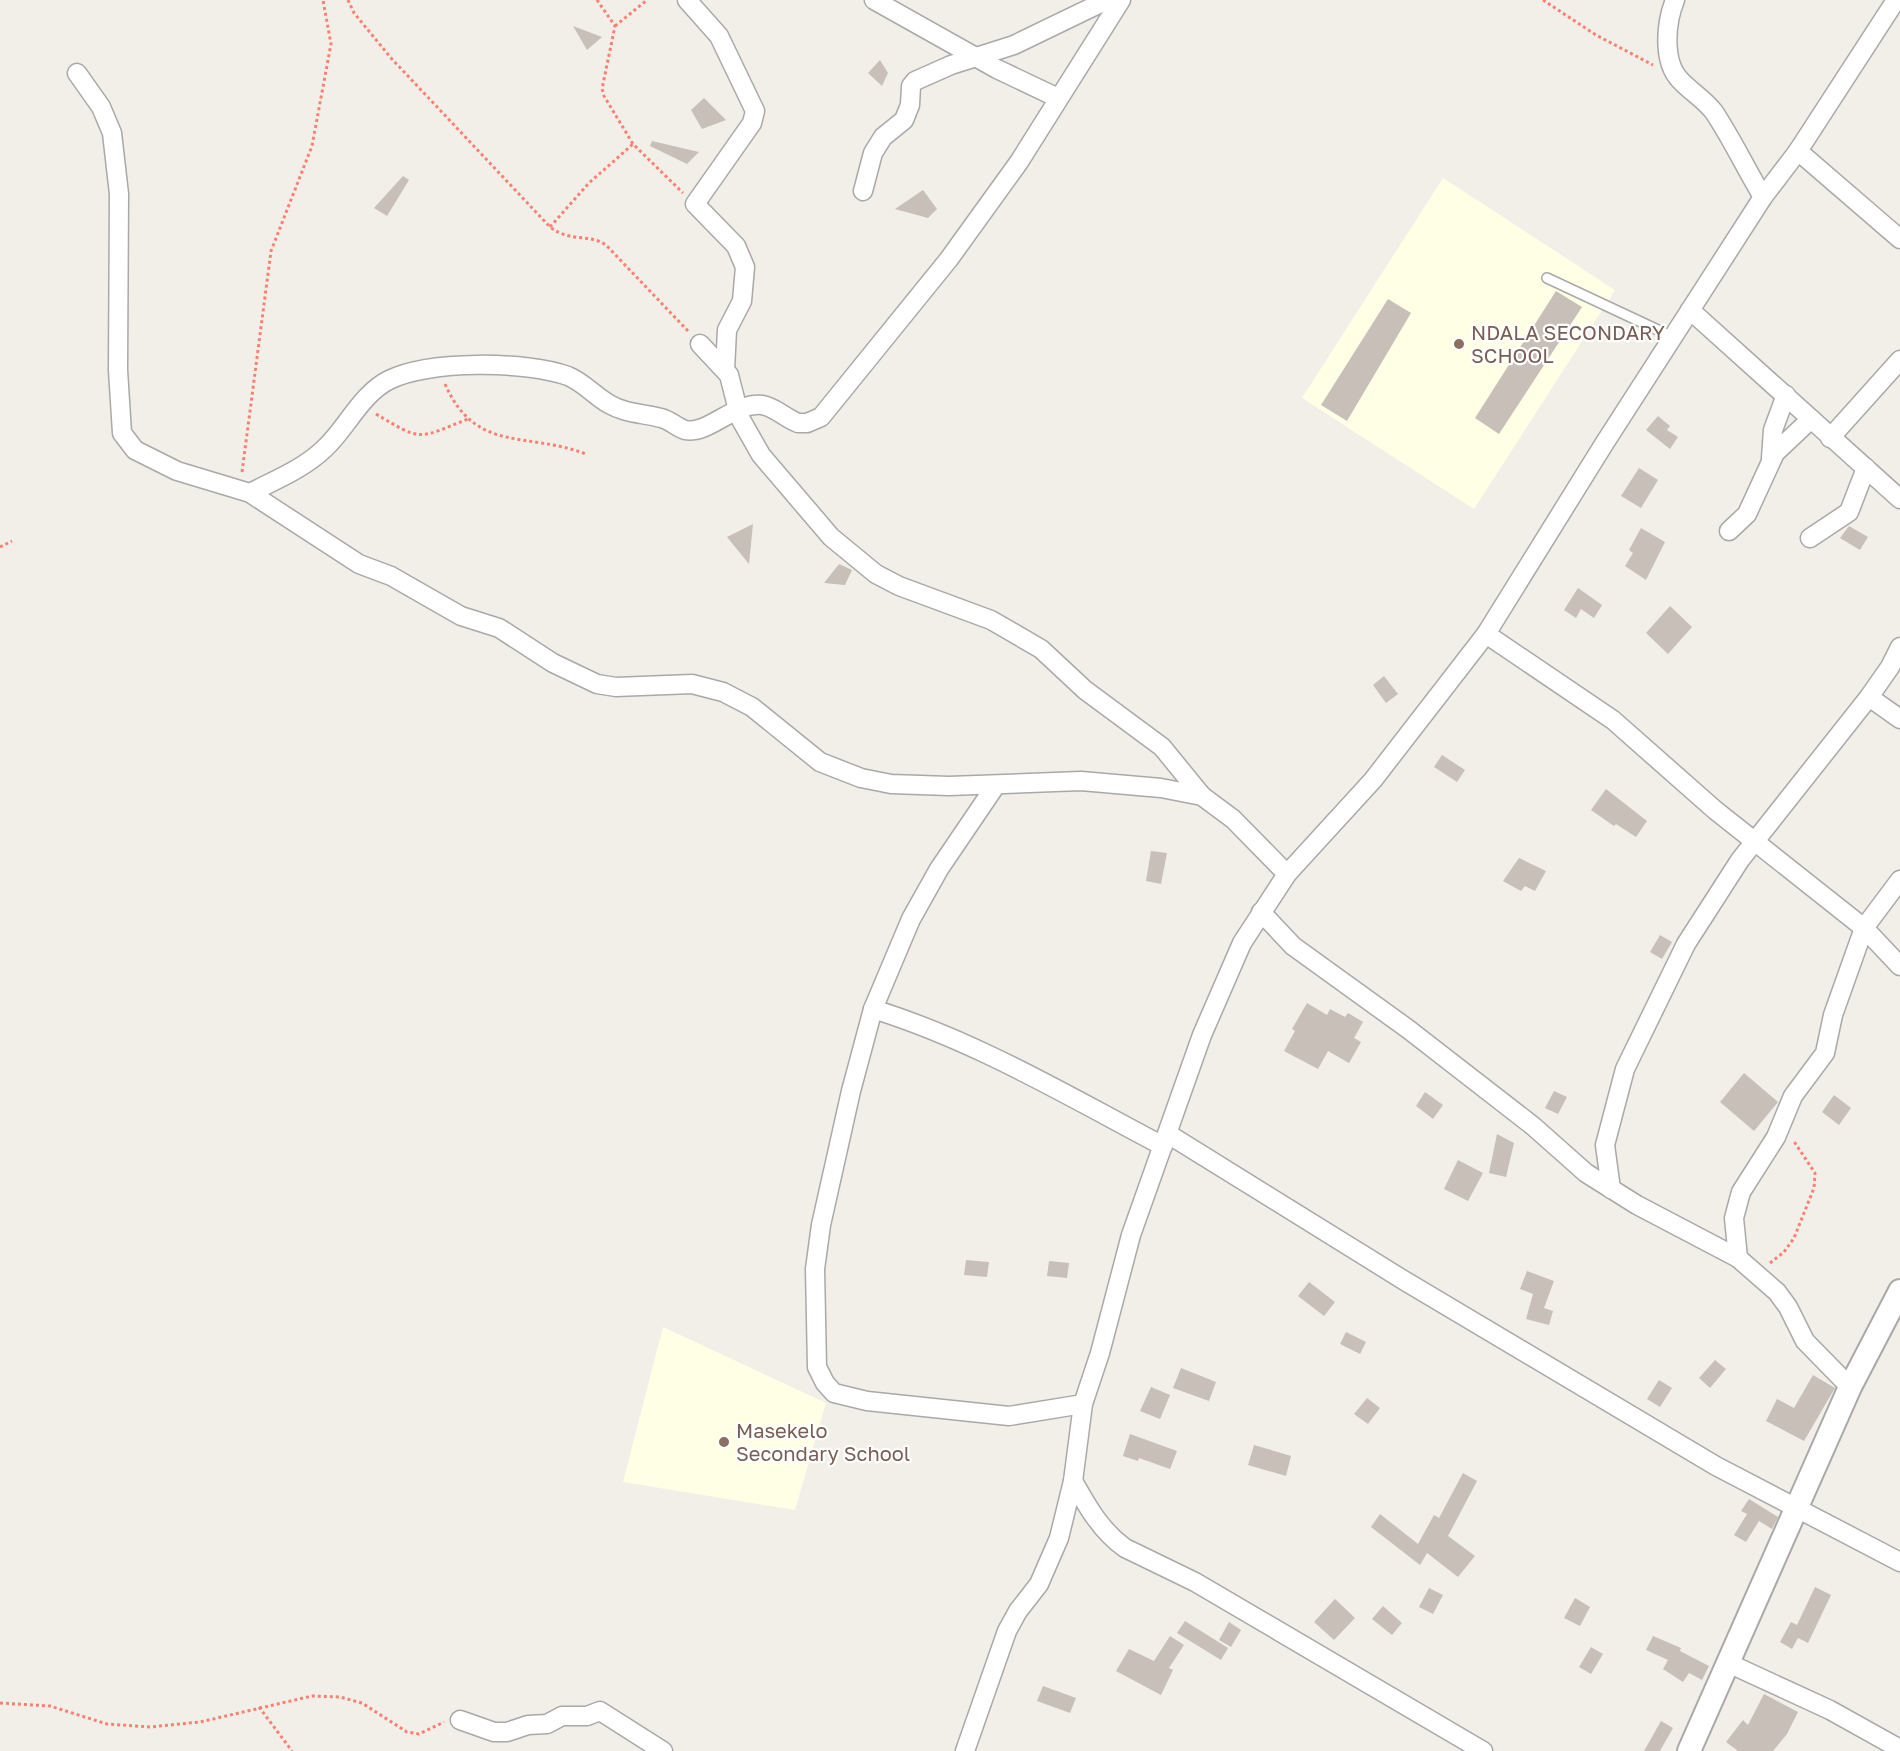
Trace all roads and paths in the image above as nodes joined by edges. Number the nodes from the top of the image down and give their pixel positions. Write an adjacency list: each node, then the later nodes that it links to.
1 (323, 0): 41 (path)
2 (348, 0): 22 (path)
3 (597, 0): 12 (path)
4 (647, 0): 12 (path)
5 (687, 0): 21 (street)
6 (874, 0): 13 (street)
7 (1107, 0): 13 (street)
8 (1121, 0): 16 (street)
9 (1544, 0): 15 (path)
10 (1896, 0): 18 (street)
11 (1669, 3): 15 (street)
12 (615, 26): 17 (path)
13 (974, 57): 16 (street); 19 (street)
14 (77, 72): 41 (street)
15 (1679, 79): 20 (street)
16 (1058, 98): 34 (street)
17 (633, 144): 21 (path); 22 (path)
18 (1798, 151): 20 (street); 23 (street)
19 (863, 191)
20 (1763, 197): 25 (street)
21 (695, 204): 31 (street)
22 (550, 227): 28 (path)
23 (1900, 239)
24 (1547, 278): 27 (lane)
25 (1690, 310): 26 (street); 27 (street)
26 (1712, 332): 27 (street); 32 (street)
27 (1673, 338): 47 (street)
28 (700, 344): 31 (street)
29 (1900, 360): 37 (street)
30 (438, 369): 33 (street); 34 (street); 35 (path)
31 (725, 370): 34 (street)
32 (1786, 395): 36 (street); 39 (street)
33 (361, 405): 35 (path); 41 (street)
34 (737, 410): 52 (street)
35 (468, 419): 38 (path)
36 (1811, 419): 37 (street); 39 (street)
37 (1830, 438): 40 (street)
38 (586, 454)
39 (1771, 458): 43 (street)
40 (1866, 468): 42 (street); 44 (street)
41 (244, 491): 51 (street)
42 (1900, 499)
43 (1729, 531)
44 (1810, 538)
45 (12, 541): 46 (path)
46 (0, 547)
47 (1486, 634): 53 (street); 54 (street)
48 (1900, 647): 49 (street)
49 (1869, 697): 50 (street); 53 (street)
50 (1900, 719)
51 (996, 785): 52 (street); 59 (street)
52 (1202, 796): 54 (street)
53 (1756, 841): 57 (street); 62 (street)
54 (1287, 874): 56 (street)
55 (1900, 880): 57 (street)
56 (1261, 912): 61 (street); 62 (street)
57 (1864, 928): 58 (street); 60 (street)
58 (1900, 966)
59 (873, 1009): 61 (street); 67 (street)
60 (1785, 1116): 63 (street); 64 (path)
61 (1165, 1140): 67 (street); 69 (street)
62 (1611, 1189): 63 (street)
63 (1738, 1258): 64 (street)
64 (1756, 1274): 66 (street)
65 (1900, 1291): 66 (street)
66 (1850, 1387): 69 (street)
67 (1083, 1404): 68 (street)
68 (1073, 1481): 78 (street); 79 (street)
69 (1797, 1509): 70 (street); 71 (street)
70 (1900, 1562)
71 (1728, 1663): 75 (street); 80 (street)
72 (0, 1702): 73 (path)
73 (259, 1707): 74 (path); 76 (path)
74 (460, 1720): 77 (street)
75 (1900, 1749)
76 (292, 1751)
77 (663, 1751)
78 (965, 1751)
79 (1483, 1751)
80 (1689, 1751)

